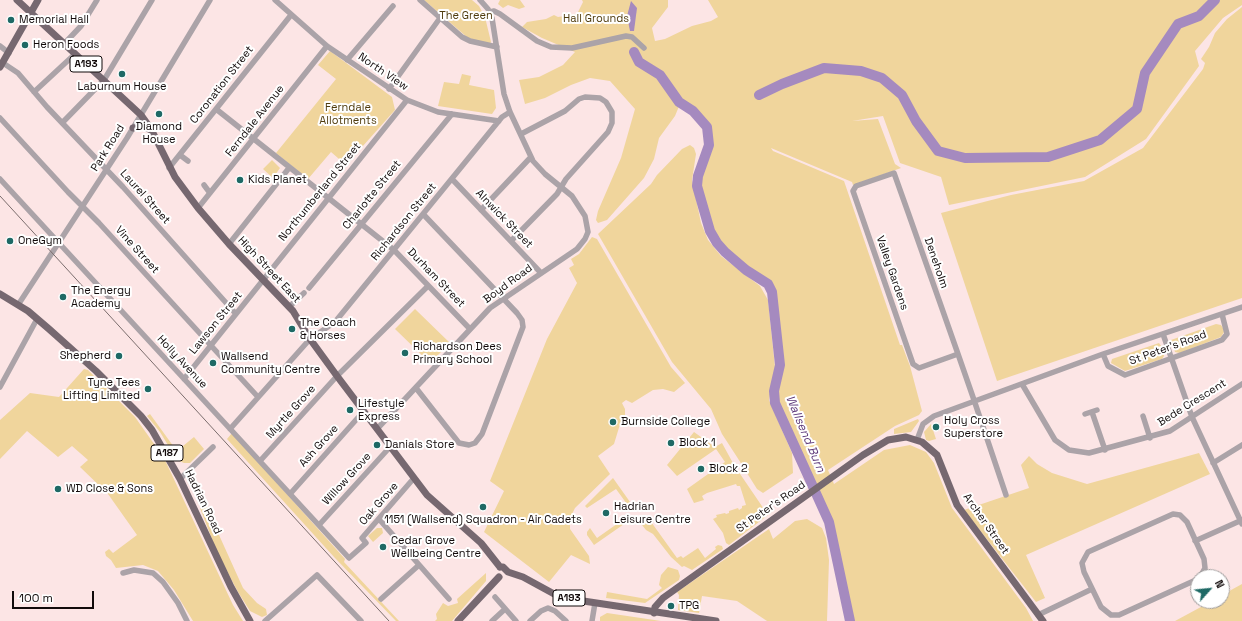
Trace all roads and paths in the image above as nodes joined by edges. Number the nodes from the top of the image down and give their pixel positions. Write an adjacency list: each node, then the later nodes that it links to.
1 (17, 0): 11 (main road, A193)
2 (38, 0): 11 (main road)
3 (97, 0): 14 (street)
4 (152, 0): 23 (street)
5 (210, 0): 30 (street, Park Road)
6 (274, 0): 12 (street, North View)
7 (420, 0): 13 (street)
8 (480, 0): 10 (street)
9 (393, 6): 21 (street)
10 (490, 12): 17 (street); 18 (street)
11 (31, 13): 14 (main road, High Street East / A193); 19 (main road)
12 (291, 15): 16 (street, North View); 27 (street, Coronation Street)
13 (440, 18): 17 (street); 24 (street)
14 (64, 44): 20 (main road, High Street East / A193)
15 (0, 46): 19 (street)
16 (327, 46): 21 (street, North View); 37 (street, Ferndale Avenue)
17 (497, 47): 28 (street, Boyd Road)
18 (644, 48)
19 (9, 52): 22 (main road)
20 (75, 54): 23 (main road, High Street East / A193); 25 (street)
21 (347, 60): 24 (street, North View)
22 (1, 65): 25 (street, Laurel Street)
23 (104, 80): 30 (main road, High Street East / A193); 33 (street)
24 (389, 89): 26 (street, North View)
25 (34, 92): 33 (street, Laurel Street)
26 (407, 100): 29 (street, North View); 50 (street, Northumberland Street)
27 (216, 108): 37 (street, Durham Street); 38 (street, Coronation Street)
28 (510, 112): 32 (street, Richardson Street); 36 (street, Boyd Road)
29 (452, 114): 32 (street, North View); 55 (street, Charlotte Street)
30 (141, 115): 34 (street, Park Road); 35 (main road, High Street East / A193)
31 (0, 118): 51 (street, Vine Street)
32 (499, 121): 45 (street, Richardson Street)
33 (62, 123): 43 (street, Laurel Street)
34 (132, 128): 35 (main road); 43 (street, Park Road)
35 (153, 132): 41 (main road, High Street East / A193)
36 (521, 134): 39 (street, Boyd Road); 47 (street)
37 (253, 139): 42 (street, Durham Street); 49 (street, Ferndale Avenue)
38 (180, 154): 40 (street); 41 (street, Coronation Street)
39 (531, 157): 47 (street, Boyd Road); 53 (street)
40 (188, 161)
41 (169, 168): 52 (main road, High Street East / A193)
42 (290, 168): 50 (street, Durham Street); 58 (street)
43 (106, 169): 51 (street, Park Road); 70 (street, Laurel Street)
44 (0, 178): 57 (street, Holly Avenue)
45 (452, 179): 53 (street, Alnwick Street); 54 (street, Richardson Street)
46 (204, 185): 49 (street)
47 (562, 186): 56 (street); 60 (street, Boyd Road)
48 (853, 188): 77 (street, Valley Gardens); 77 (street, Deneholm)
49 (210, 194): 52 (street, Ferndale Avenue)
50 (328, 199): 55 (street, Durham Street); 61 (street, Northumberland Street)
51 (83, 205): 57 (street, Park Road); 76 (street, Vine Street)
52 (198, 208): 58 (main road, High Street East / A193)
53 (481, 210): 56 (street, Alnwick Street)
54 (423, 214): 59 (street, Richardson Street); 66 (street)
55 (361, 224): 59 (street, Durham Street); 63 (street, Charlotte Street)
56 (511, 241): 60 (street, Alnwick Street)
57 (58, 244): 67 (street, Park Road); 81 (street, Holly Avenue)
58 (229, 244): 61 (main road, High Street East / A193)
59 (394, 250): 62 (street, Durham Street); 75 (street, Richardson Street)
60 (541, 273): 66 (street, Boyd Road)
61 (264, 279): 68 (main road, High Street East / A193); 70 (street, Lawson Street)
62 (428, 286): 73 (street, Durham Street); 80 (street, Myrtle Grove)
63 (309, 288)
64 (304, 293): 68 (street)
65 (0, 294): 67 (main road, A187)
66 (503, 298): 73 (street, Boyd Road); 85 (street)
67 (18, 305): 72 (main road, A187)
68 (289, 307): 75 (main road, High Street East / A193)
69 (1242, 307): 71 (street, St Peter's Road)
70 (236, 314): 76 (street, Lawson Street)
71 (1222, 314): 74 (street, St Peter's Road); 79 (street, St Peter's Road)
72 (38, 319): 84 (street); 103 (main road, Hadrian Road / A187)
73 (470, 329): 85 (street, Boyd Road)
74 (1163, 334): 78 (street, St Peter's Road); 79 (street)
75 (310, 339): 80 (main road, High Street East / A193); 86 (street, Richardson Street)
76 (211, 345): 81 (street, Lawson Street); 86 (street, Vine Street)
77 (958, 354): 87 (street, Deneholm)
78 (1103, 354): 79 (street, St Peter's Road); 82 (street, St Peter's Road)
79 (1171, 357): 91 (street)
80 (337, 376): 88 (main road, High Street East / A193); 100 (street, Myrtle Grove)
81 (184, 379): 92 (street, Holly Avenue)
82 (1022, 384): 87 (street, St Peter's Road); 99 (street, Bede Crescent)
83 (1242, 384): 91 (street, Bede Crescent)
84 (0, 387)
85 (416, 388): 93 (street, Boyd Road)
86 (258, 397): 92 (street, Richardson Street)
87 (974, 400): 95 (street, St Peter's Road); 105 (street, Deneholm)
88 (363, 412): 93 (main road, High Street East / A193); 104 (street, Ash Grove)
89 (1085, 414): 99 (street)
90 (1143, 416): 94 (street)
91 (1192, 417): 94 (street, Bede Crescent); 101 (street)
92 (230, 429): 100 (street, Holly Avenue)
93 (377, 430): 97 (main road, High Street East / A193)
94 (1150, 438): 99 (street, Bede Crescent)
95 (917, 440): 124 (main road, St Peter's Road); 125 (main road, Archer Street)
96 (1242, 445): 101 (street)
97 (390, 446): 102 (main road, High Street East / A193); 108 (street, Willow Grove)
98 (213, 447): 103 (street)
99 (1106, 450)
100 (260, 461): 104 (street, Holly Avenue)
101 (1213, 463): 107 (street)
102 (414, 478): 106 (street, Oak Grove); 112 (main road, High Street East / A193)
103 (180, 479): 127 (main road, Hadrian Road / A187)
104 (290, 494): 108 (street, Holly Avenue)
105 (1006, 496)
106 (379, 519): 110 (street, Oak Grove); 111 (street)
107 (1242, 521): 109 (street)
108 (319, 525): 110 (street, Holly Avenue)
109 (1196, 541): 113 (street); 118 (street)
110 (349, 558)
111 (419, 565): 120 (street); 121 (street)
112 (500, 567): 114 (main road); 116 (main road)
113 (1204, 569)
114 (508, 572): 116 (main road); 122 (main road, A193)
115 (123, 573): 126 (street)
116 (499, 577): 130 (main road)
117 (1190, 582): 118 (street)
118 (1092, 589): 125 (street)
119 (495, 597): 123 (street)
120 (381, 599)
121 (450, 600)
122 (595, 603): 124 (main road, A193); 135 (street)
123 (505, 609): 131 (street); 132 (street)
124 (654, 613): 136 (main road, A193)
125 (1041, 618)
126 (187, 621)
127 (250, 621)
128 (265, 621): 129 (street)
129 (361, 621)
130 (458, 621)
131 (492, 621)
132 (516, 621)
133 (530, 621): 134 (street)
134 (566, 621)
135 (592, 621)
136 (716, 621)

